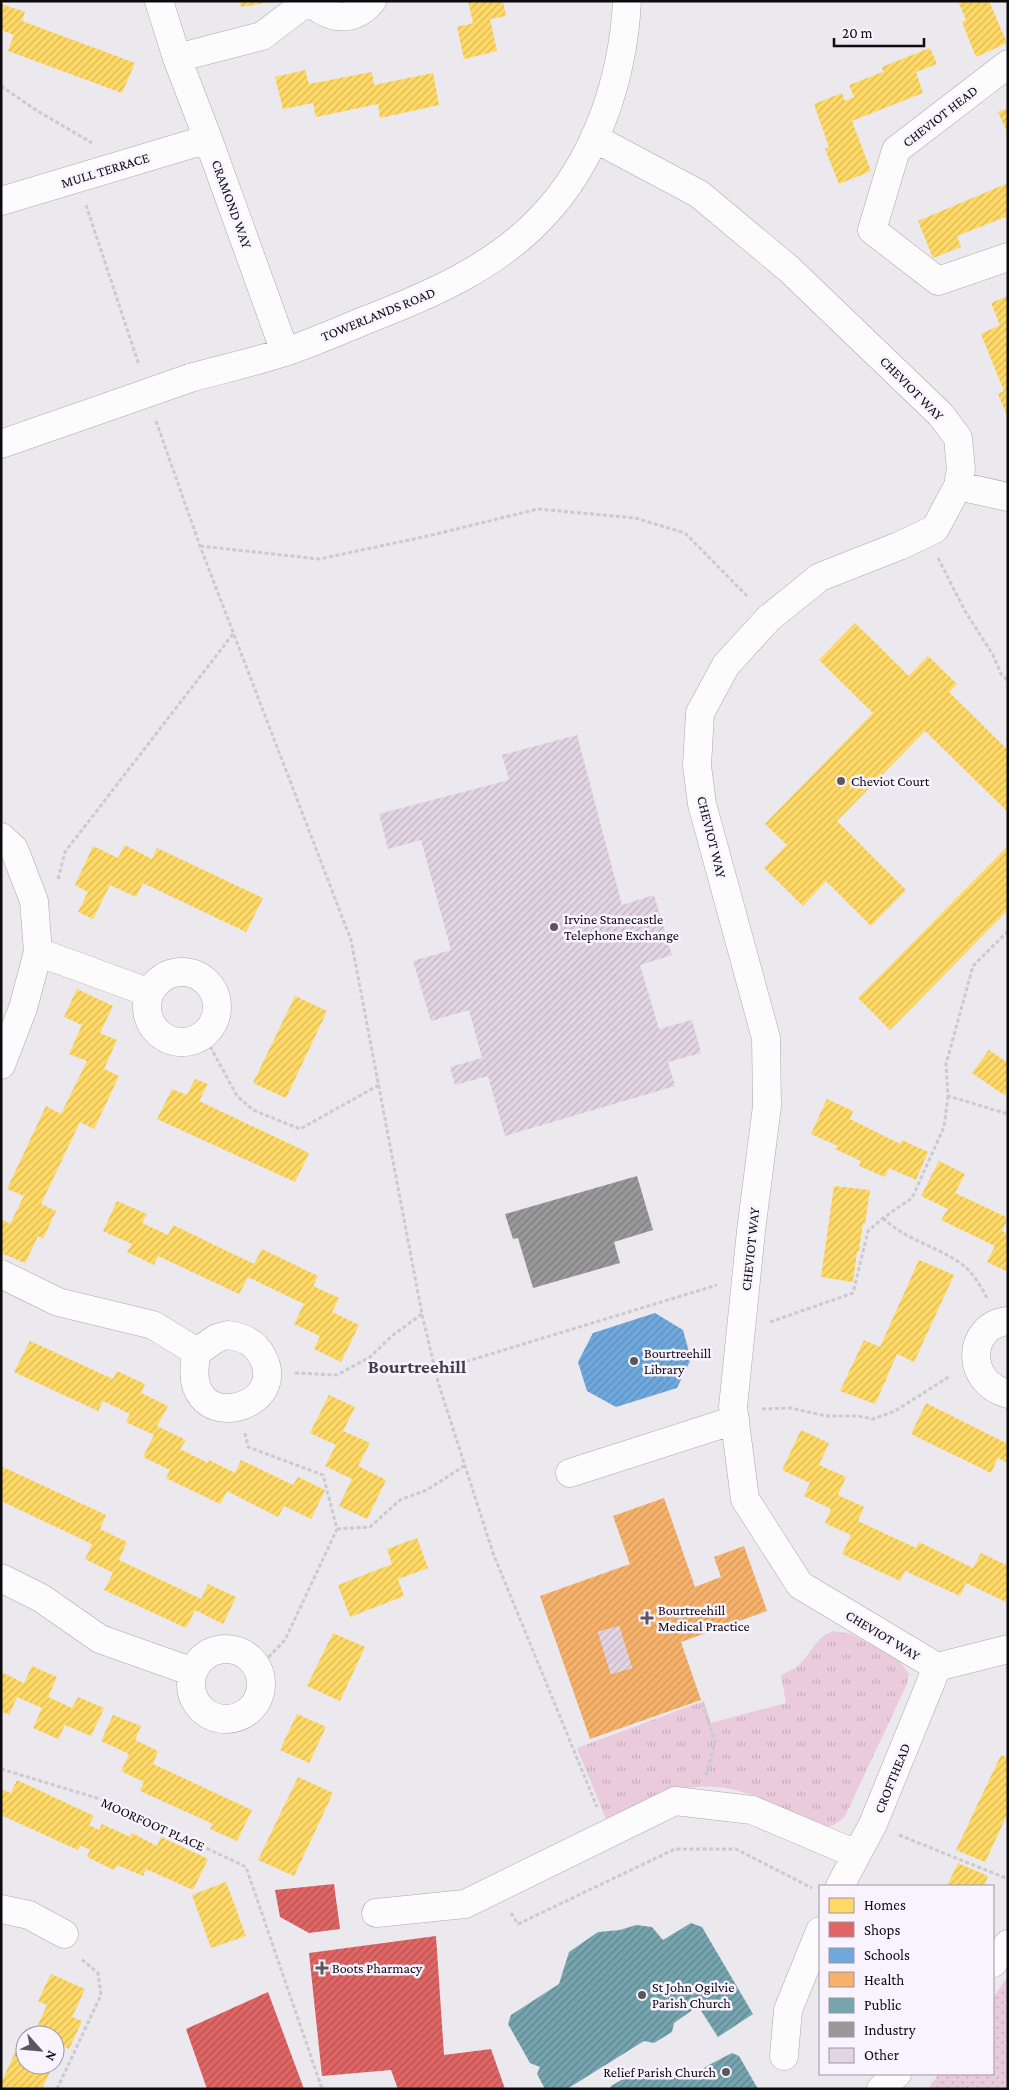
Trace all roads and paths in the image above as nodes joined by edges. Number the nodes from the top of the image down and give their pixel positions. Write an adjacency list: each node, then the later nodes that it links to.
1 (159, 1): 5 (street, CRAMOND WAY)
2 (309, 1): 3 (street); 5 (street)
3 (372, 1)
4 (627, 1): 9 (street, TOWERLANDS ROAD)
5 (177, 58): 8 (street, CRAMOND WAY)
6 (1008, 64): 13 (street, CHEVIOT HEAD)
7 (1, 86): 10 (path)
8 (208, 138): 10 (street, MULL TERRACE); 14 (street, CRAMOND WAY)
9 (594, 138): 14 (street, TOWERLANDS ROAD); 18 (street, CHEVIOT WAY)
10 (126, 163): 11 (street, MULL TERRACE)
11 (77, 178): 12 (street, MULL TERRACE); 15 (path)
12 (1, 201)
13 (1008, 257)
14 (285, 352): 17 (street, TOWERLANDS ROAD, bridge)
15 (140, 369)
16 (153, 413): 20 (path)
17 (1, 444)
18 (958, 486): 19 (street); 21 (street, CHEVIOT WAY)
19 (1008, 497)
20 (200, 546): 22 (path); 23 (path)
21 (899, 546): 22 (street, CHEVIOT WAY); 24 (path)
22 (769, 618): 37 (street, CHEVIOT WAY)
23 (234, 633): 26 (path); 32 (path)
24 (1008, 681)
25 (1, 836): 28 (street)
26 (55, 888)
27 (1008, 931): 33 (path)
28 (38, 952): 29 (street); 31 (street)
29 (150, 993): 30 (street); 30 (street)
30 (204, 1035): 32 (path)
31 (3, 1057)
32 (379, 1085): 38 (path)
33 (948, 1096): 34 (path); 35 (path)
34 (1008, 1114)
35 (883, 1218): 39 (path); 40 (path)
36 (1, 1274): 41 (street)
37 (746, 1276): 40 (street, CHEVIOT WAY); 44 (path)
38 (422, 1314): 43 (path); 44 (path)
39 (1004, 1322): 42 (street)
40 (741, 1332): 47 (street, CHEVIOT WAY)
41 (197, 1352): 43 (street); 46 (street)
42 (978, 1370): 45 (street); 47 (path)
43 (267, 1372): 46 (street)
44 (435, 1372): 48 (path)
45 (1008, 1394)
46 (240, 1408): 50 (path)
47 (734, 1415): 49 (street); 53 (street, CHEVIOT WAY)
48 (465, 1466): 50 (path); 60 (path)
49 (570, 1472)
50 (337, 1529): 54 (path)
51 (1, 1578): 55 (street)
52 (1008, 1649): 53 (street)
53 (937, 1668): 59 (street, CROFTHEAD)
54 (257, 1669): 55 (street); 55 (street)
55 (193, 1672)
56 (702, 1703): 58 (path)
57 (1, 1768): 75 (path, MOORFOOT PLACE)
58 (694, 1804): 60 (street); 61 (street)
59 (873, 1824): 61 (street, CROFTHEAD); 62 (path)
60 (608, 1834): 64 (street)
61 (856, 1854): 63 (street, CROFTHEAD)
62 (1008, 1878)
63 (840, 1885)
64 (496, 1889): 65 (path); 67 (street)
65 (819, 1891)
66 (1, 1908): 69 (street)
67 (376, 1912)
68 (819, 1933): 72 (street)
69 (64, 1934): 74 (path)
70 (1008, 1944): 71 (street)
71 (994, 1962)
72 (784, 2056)
73 (896, 2075): 76 (street)
74 (57, 2089)
75 (325, 2089)
76 (882, 2089)

